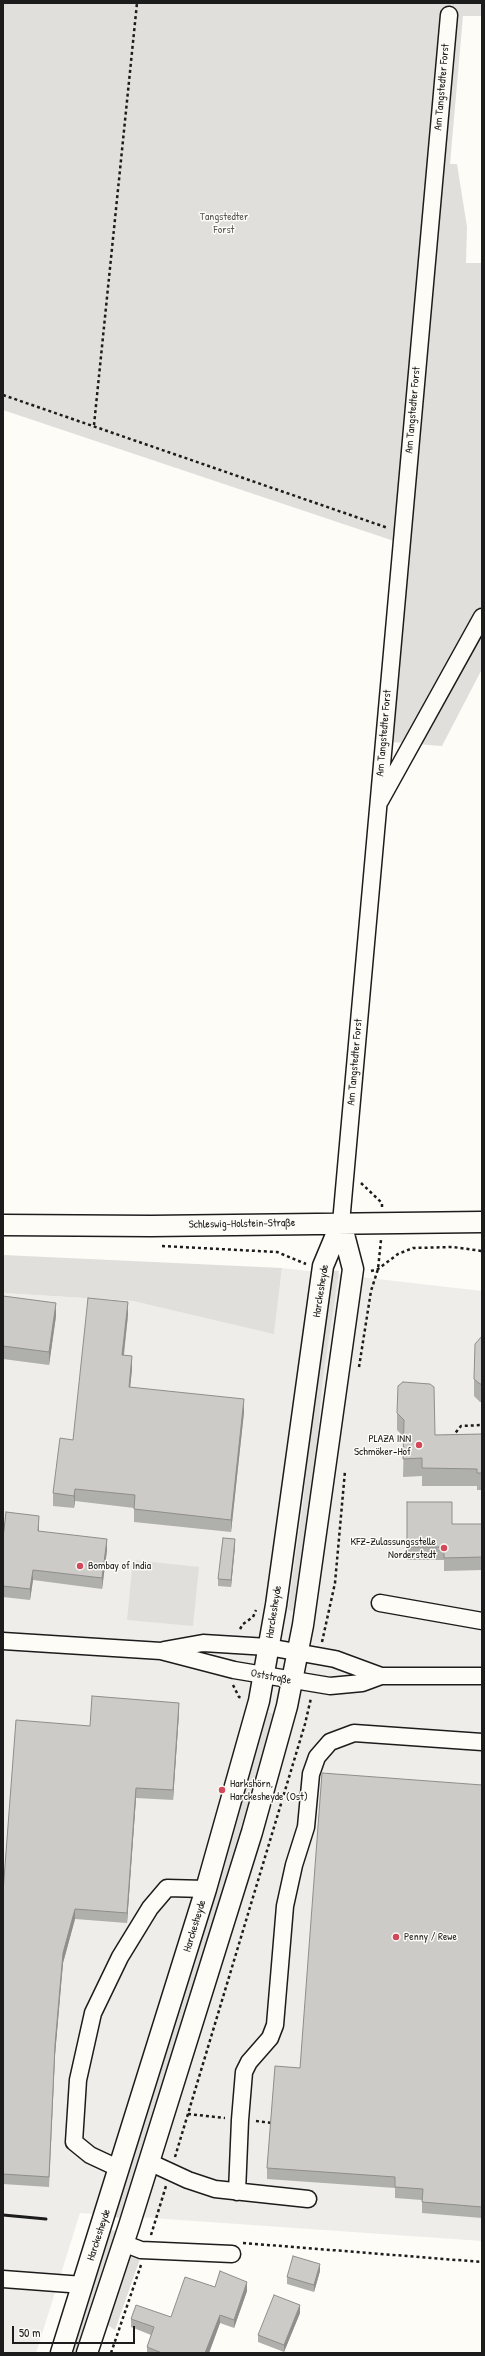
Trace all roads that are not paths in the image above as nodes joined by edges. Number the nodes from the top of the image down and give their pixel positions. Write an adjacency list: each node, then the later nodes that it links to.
1 (449, 14): 3 (street, Am Tangstedter Forst)
2 (482, 617): 3 (street, Am Tangstedter Forst)
3 (377, 806): 4 (street, Am Tangstedter Forst)
4 (341, 1222): 5 (main road, Schleswig-Holstein-Straße); 6 (main road, Schleswig-Holstein-Straße); 10 (main road, Harckesheyde); 12 (main road)
5 (482, 1222)
6 (3, 1225)
7 (380, 1603): 8 (street)
8 (482, 1621)
9 (3, 1641): 11 (street, Oststraße)
10 (268, 1647): 11 (street, Oststraße); 12 (street, Oststraße); 13 (main road, Harckesheyde)
11 (161, 1651): 13 (street, Oststraße)
12 (298, 1652): 14 (street, Oststraße); 16 (main road)
13 (264, 1675): 16 (street, Oststraße); 18 (main road, Harckesheyde)
14 (381, 1676): 15 (street, Oststraße); 16 (street, Oststraße)
15 (482, 1676)
16 (292, 1681): 19 (main road)
17 (482, 1742): 21 (street)
18 (206, 1889): 20 (main road, Harckesheyde); 20 (street)
19 (149, 2162): 21 (street); 23 (main road)
20 (120, 2168): 26 (main road, Harckesheyde)
21 (237, 2192): 22 (street)
22 (308, 2199)
23 (123, 2243): 24 (street); 28 (main road)
24 (235, 2248)
25 (3, 2279): 26 (street)
26 (83, 2285): 27 (main road, Harckesheyde)
27 (61, 2353)
28 (87, 2353)

